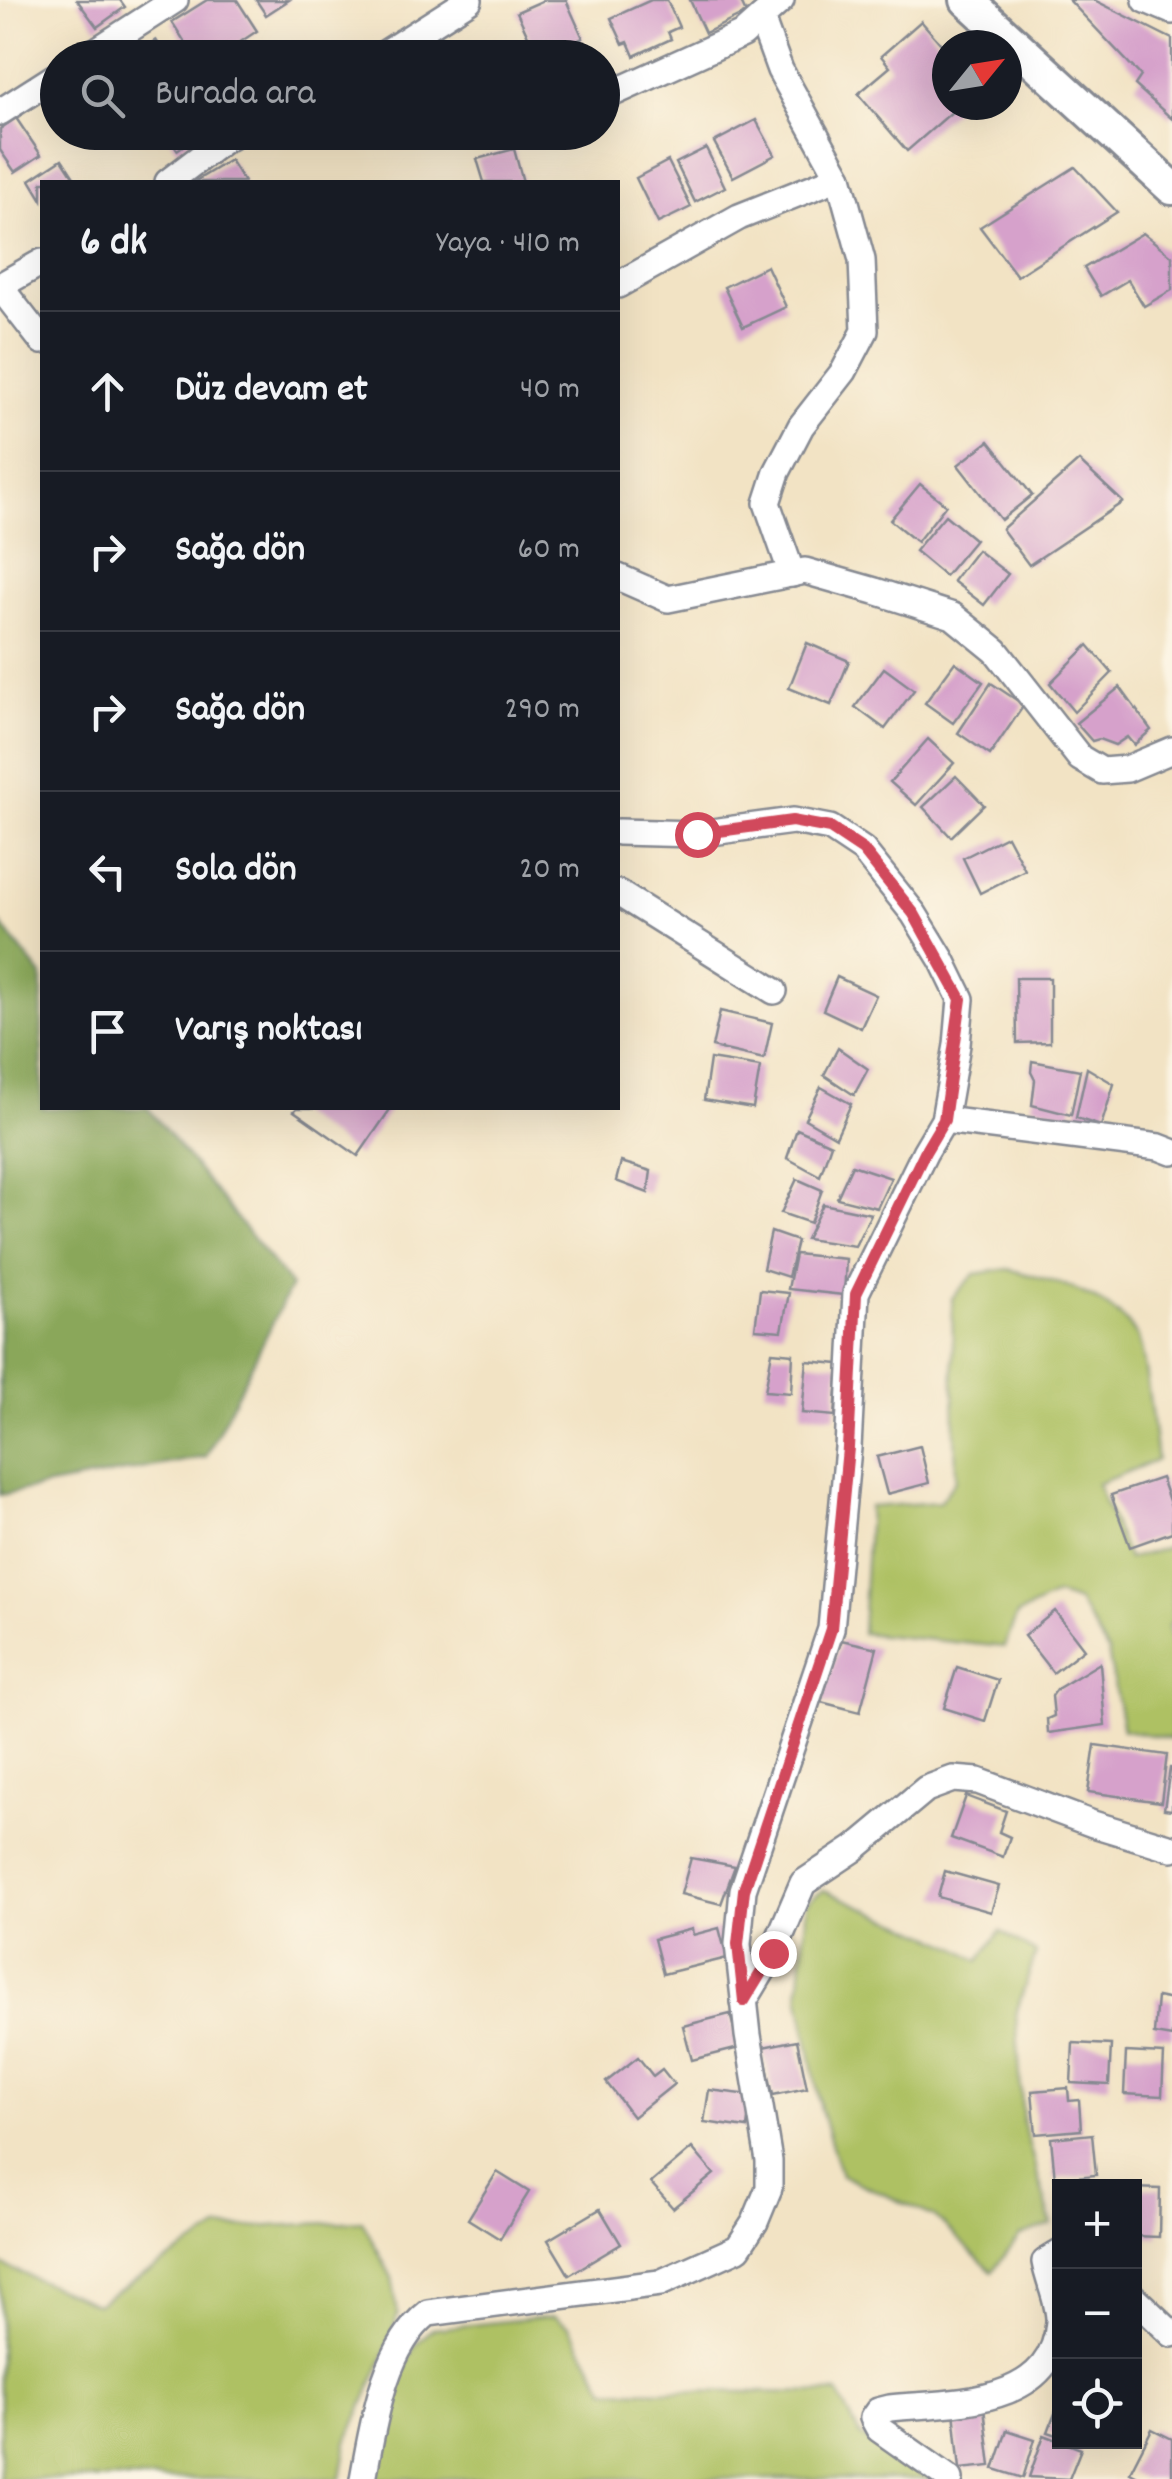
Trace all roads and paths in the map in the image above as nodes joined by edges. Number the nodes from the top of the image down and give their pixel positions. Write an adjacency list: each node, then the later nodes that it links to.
1 (174, 0): 8 (street)
2 (469, 0): 9 (street)
3 (781, 0): 7 (street)
4 (967, 0): 16 (main road)
5 (1146, 0): 6 (street)
6 (1172, 12)
7 (761, 18): 11 (street); 14 (street)
8 (113, 40)
9 (406, 40)
10 (40, 87): 12 (street)
11 (620, 90)
12 (0, 112)
13 (210, 150): 15 (street)
14 (839, 177): 18 (street); 21 (street)
15 (171, 180)
16 (1172, 188)
17 (40, 263): 19 (street)
18 (620, 283)
19 (0, 287): 20 (street)
20 (40, 338)
21 (792, 574): 22 (street); 23 (street)
22 (620, 578)
23 (1172, 750)
24 (620, 832): 27 (street)
25 (620, 894): 26 (street)
26 (774, 990)
27 (944, 1120): 28 (street); 30 (street)
28 (1172, 1152)
29 (1172, 1848): 30 (street)
30 (744, 2001): 34 (street)
31 (1052, 2258): 35 (street)
32 (1142, 2306): 33 (street)
33 (1172, 2334)
34 (363, 2479)
35 (950, 2479)

